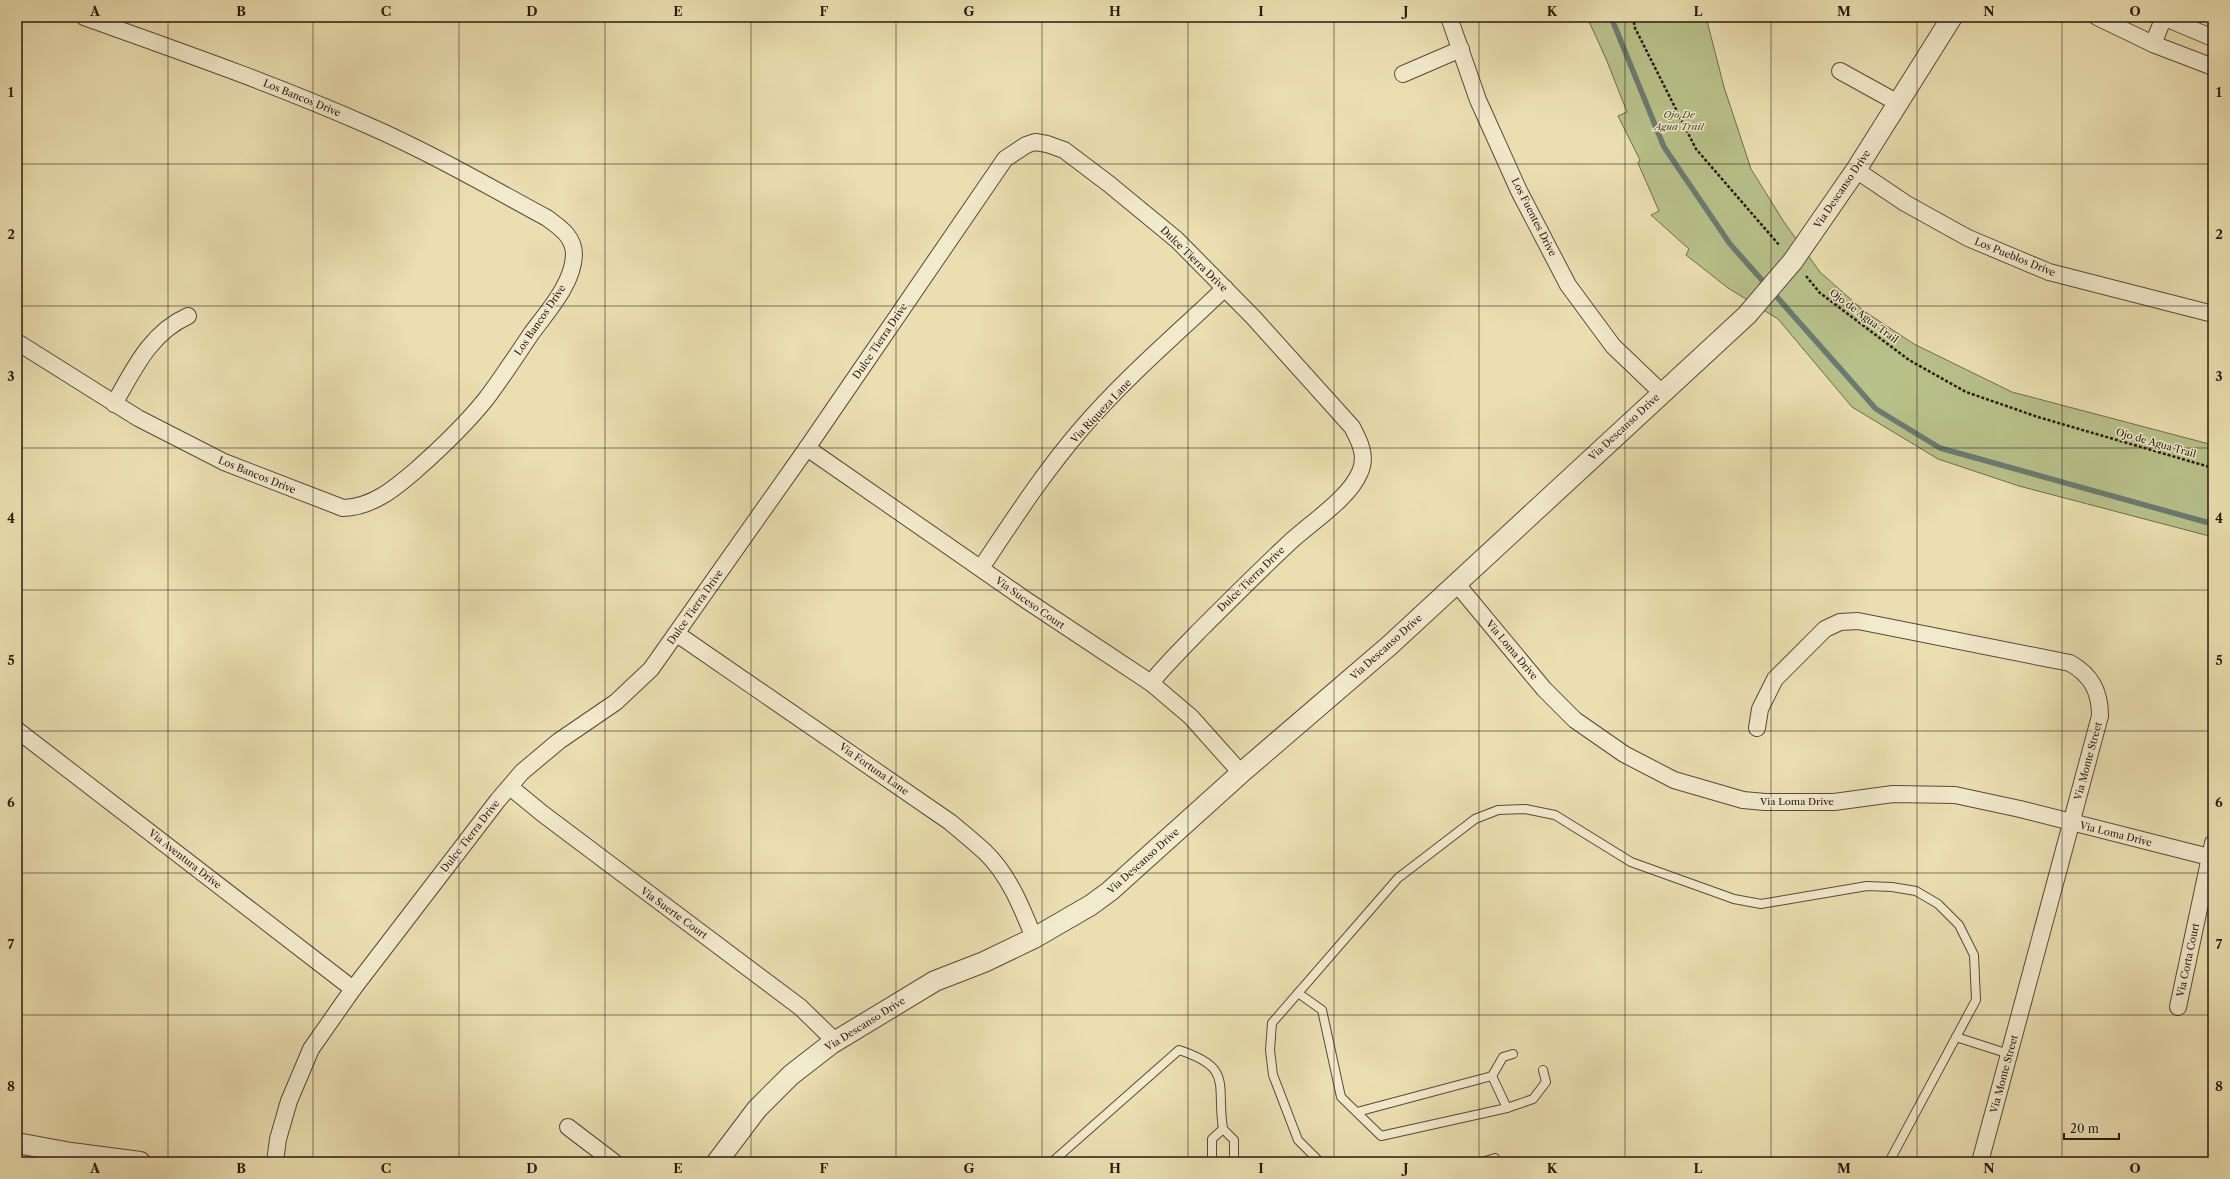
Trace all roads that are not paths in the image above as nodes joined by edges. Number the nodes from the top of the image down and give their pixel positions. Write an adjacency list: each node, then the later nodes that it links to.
1 (84, 17): 19 (street, Los Bancos Drive)
2 (1449, 17): 8 (street, Los Fuentes Drive)
3 (1952, 17): 12 (street, Via Descanso Drive)
4 (2097, 17): 7 (street)
5 (2164, 17): 6 (street); 7 (street)
6 (2213, 38)
7 (2152, 44): 9 (street)
8 (1461, 49): 11 (street); 18 (street, Los Fuentes Drive)
9 (2213, 67)
10 (1840, 71): 12 (street)
11 (1403, 74)
12 (1898, 103): 13 (street, Via Descanso Drive)
13 (1856, 170): 15 (street, Los Pueblos Drive); 18 (street, Via Descanso Drive)
14 (1225, 288): 20 (street, Dulce Tierra Drive); 21 (street, Via Riqueza Lane); 24 (street, Dulce Tierra Drive)
15 (2213, 314)
16 (188, 316): 19 (street)
17 (17, 342): 19 (street, Los Bancos Drive)
18 (1661, 392): 22 (street, Via Descanso Drive)
19 (114, 404)
20 (807, 448): 21 (street, Via Suceso Court); 23 (street, Dulce Tierra Drive)
21 (981, 568): 24 (street, Via Suceso Court)
22 (1456, 583): 27 (street, Via Descanso Drive); 29 (street, Via Loma Drive)
23 (677, 634): 28 (street, Dulce Tierra Drive); 31 (street, Via Fortuna Lane)
24 (1151, 684): 27 (street, Via Suceso Court)
25 (1757, 728): 29 (street, Via Monte Street)
26 (17, 730): 32 (street, Via Aventura Drive)
27 (1241, 773): 31 (street, Via Descanso Drive)
28 (510, 787): 32 (street, Dulce Tierra Drive); 36 (street, Via Suerte Court)
29 (2071, 823): 30 (street, Via Loma Drive); 38 (street, Via Monte Street)
30 (2212, 853): 34 (street, Via Corta Court)
31 (1034, 938): 36 (street, Via Descanso Drive)
32 (353, 989): 48 (street, Dulce Tierra Drive)
33 (1298, 993): 35 (lane); 42 (lane); 46 (lane)
34 (2178, 1007)
35 (1956, 1037): 38 (lane); 56 (lane)
36 (836, 1041): 50 (street, Via Descanso Drive)
37 (1513, 1054): 40 (lane)
38 (2009, 1054): 57 (street, Via Monte Street)
39 (1543, 1070): 41 (lane)
40 (1492, 1076): 41 (lane); 42 (lane)
41 (1507, 1108): 42 (lane)
42 (1357, 1112)
43 (568, 1127): 49 (street)
44 (1223, 1129): 51 (lane); 52 (lane); 53 (lane)
45 (17, 1143): 47 (street)
46 (1319, 1161)
47 (140, 1162)
48 (275, 1162)
49 (614, 1162)
50 (717, 1162)
51 (1052, 1162)
52 (1212, 1162)
53 (1234, 1162)
54 (1482, 1162): 55 (lane)
55 (1493, 1162)
56 (1889, 1162)
57 (1980, 1162)

